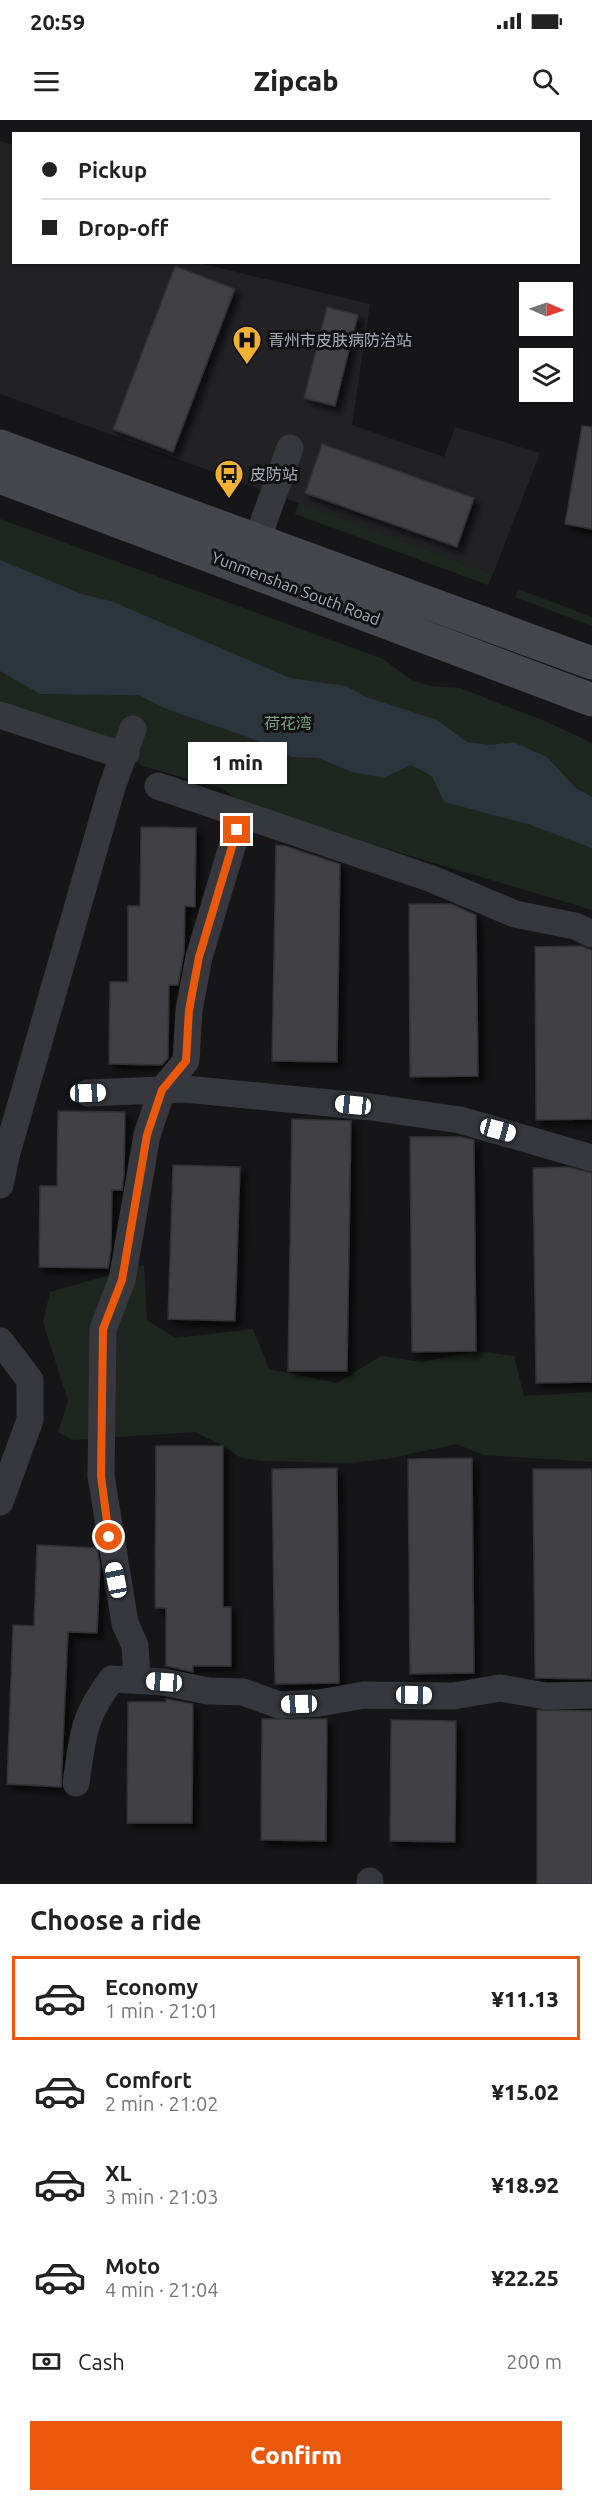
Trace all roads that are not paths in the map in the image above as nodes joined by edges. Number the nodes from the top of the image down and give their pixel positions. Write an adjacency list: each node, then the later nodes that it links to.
1 (0, 446): 4 (main road, Yunmenshan South Road)
2 (290, 448): 4 (street)
3 (0, 477): 4 (main road, Yunmenshan South Road)
4 (251, 555): 5 (main road, Yunmenshan South Road); 6 (main road, Yunmenshan South Road)
5 (592, 663)
6 (592, 700)
7 (0, 715): 14 (street)
8 (158, 786): 10 (street)
9 (237, 813): 11 (street)
10 (592, 934)
11 (162, 1090): 12 (street); 13 (street); 17 (street)
12 (88, 1093)
13 (592, 1158)
14 (0, 1185)
15 (0, 1341): 16 (street)
16 (0, 1502)
17 (137, 1680): 18 (street); 19 (street)
18 (592, 1695)
19 (76, 1782)

